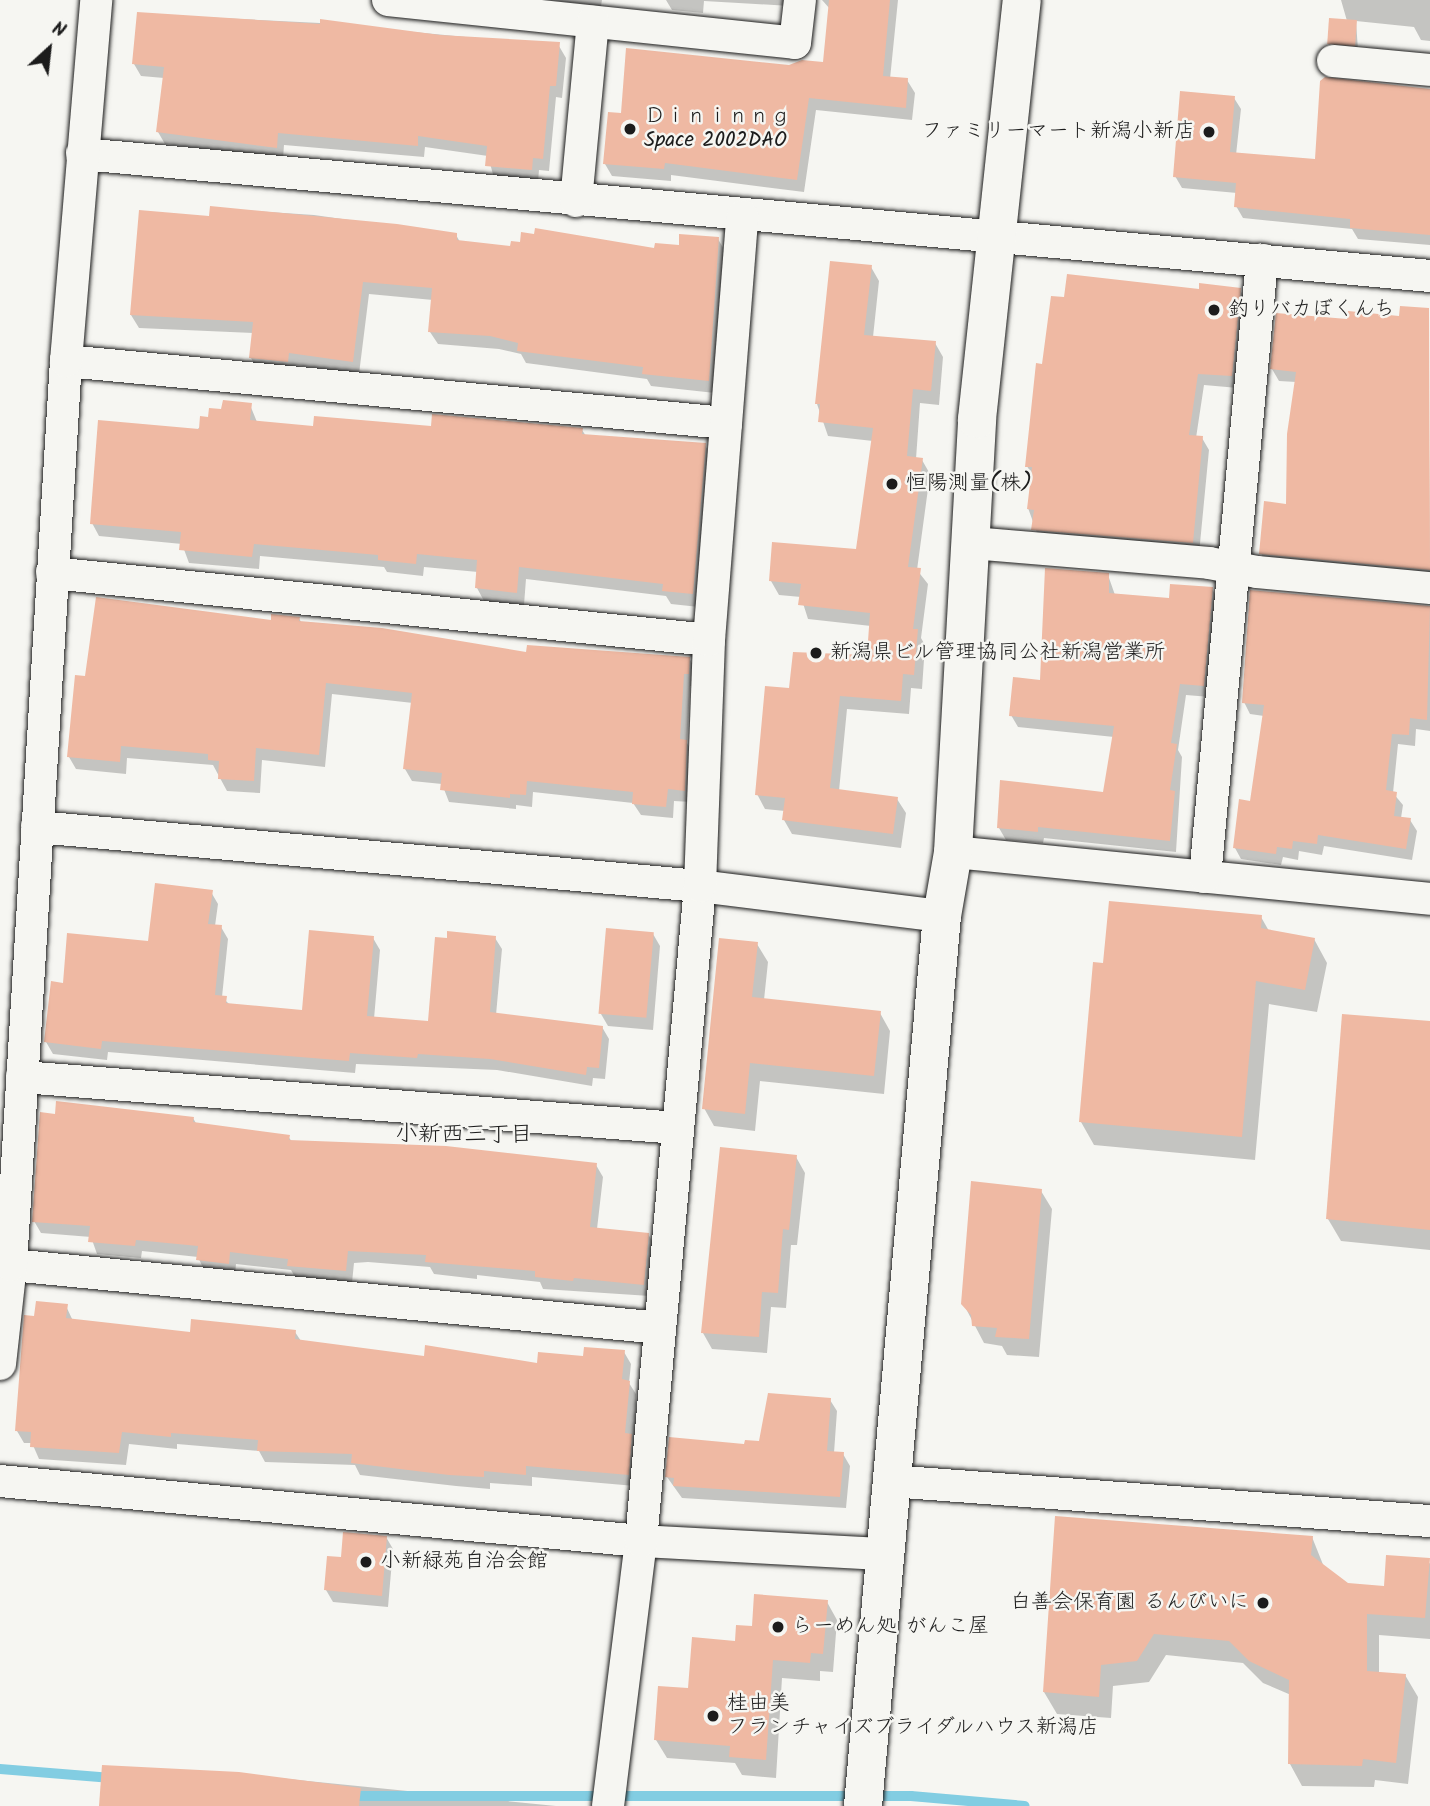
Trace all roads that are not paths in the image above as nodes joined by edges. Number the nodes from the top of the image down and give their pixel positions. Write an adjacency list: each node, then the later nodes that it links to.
1 (96, 0): 8 (street)
2 (388, 0): 5 (street)
3 (800, 0): 5 (street)
4 (1021, 0): 11 (street)
5 (593, 22): 9 (street)
6 (1333, 61): 7 (street)
7 (1430, 71)
8 (82, 154): 9 (street); 14 (street)
9 (576, 201): 10 (street)
10 (742, 216): 11 (street); 15 (street)
11 (999, 235): 12 (street); 16 (street)
12 (1262, 260): 13 (street); 17 (street)
13 (1430, 276)
14 (66, 361): 15 (street); 18 (street)
15 (726, 423): 20 (street)
16 (972, 543): 17 (street); 22 (street)
17 (1231, 567): 19 (street); 23 (street)
18 (52, 573): 20 (street); 21 (street)
19 (1430, 588)
20 (709, 640): 24 (street)
21 (37, 827): 24 (street); 27 (street)
22 (953, 852): 23 (street); 26 (street)
23 (1205, 877): 25 (street)
24 (699, 886): 26 (street); 28 (street)
25 (1430, 899)
26 (942, 916): 33 (street)
27 (22, 1077): 28 (street); 29 (street)
28 (677, 1128): 30 (street)
29 (11, 1265): 30 (street); 31 (street)
30 (660, 1328): 35 (street)
31 (0, 1364)
32 (0, 1481): 35 (street)
33 (890, 1481): 34 (street); 36 (street)
34 (1430, 1521)
35 (641, 1541): 36 (street); 37 (street)
36 (884, 1554): 38 (street)
37 (608, 1806)
38 (863, 1806)

